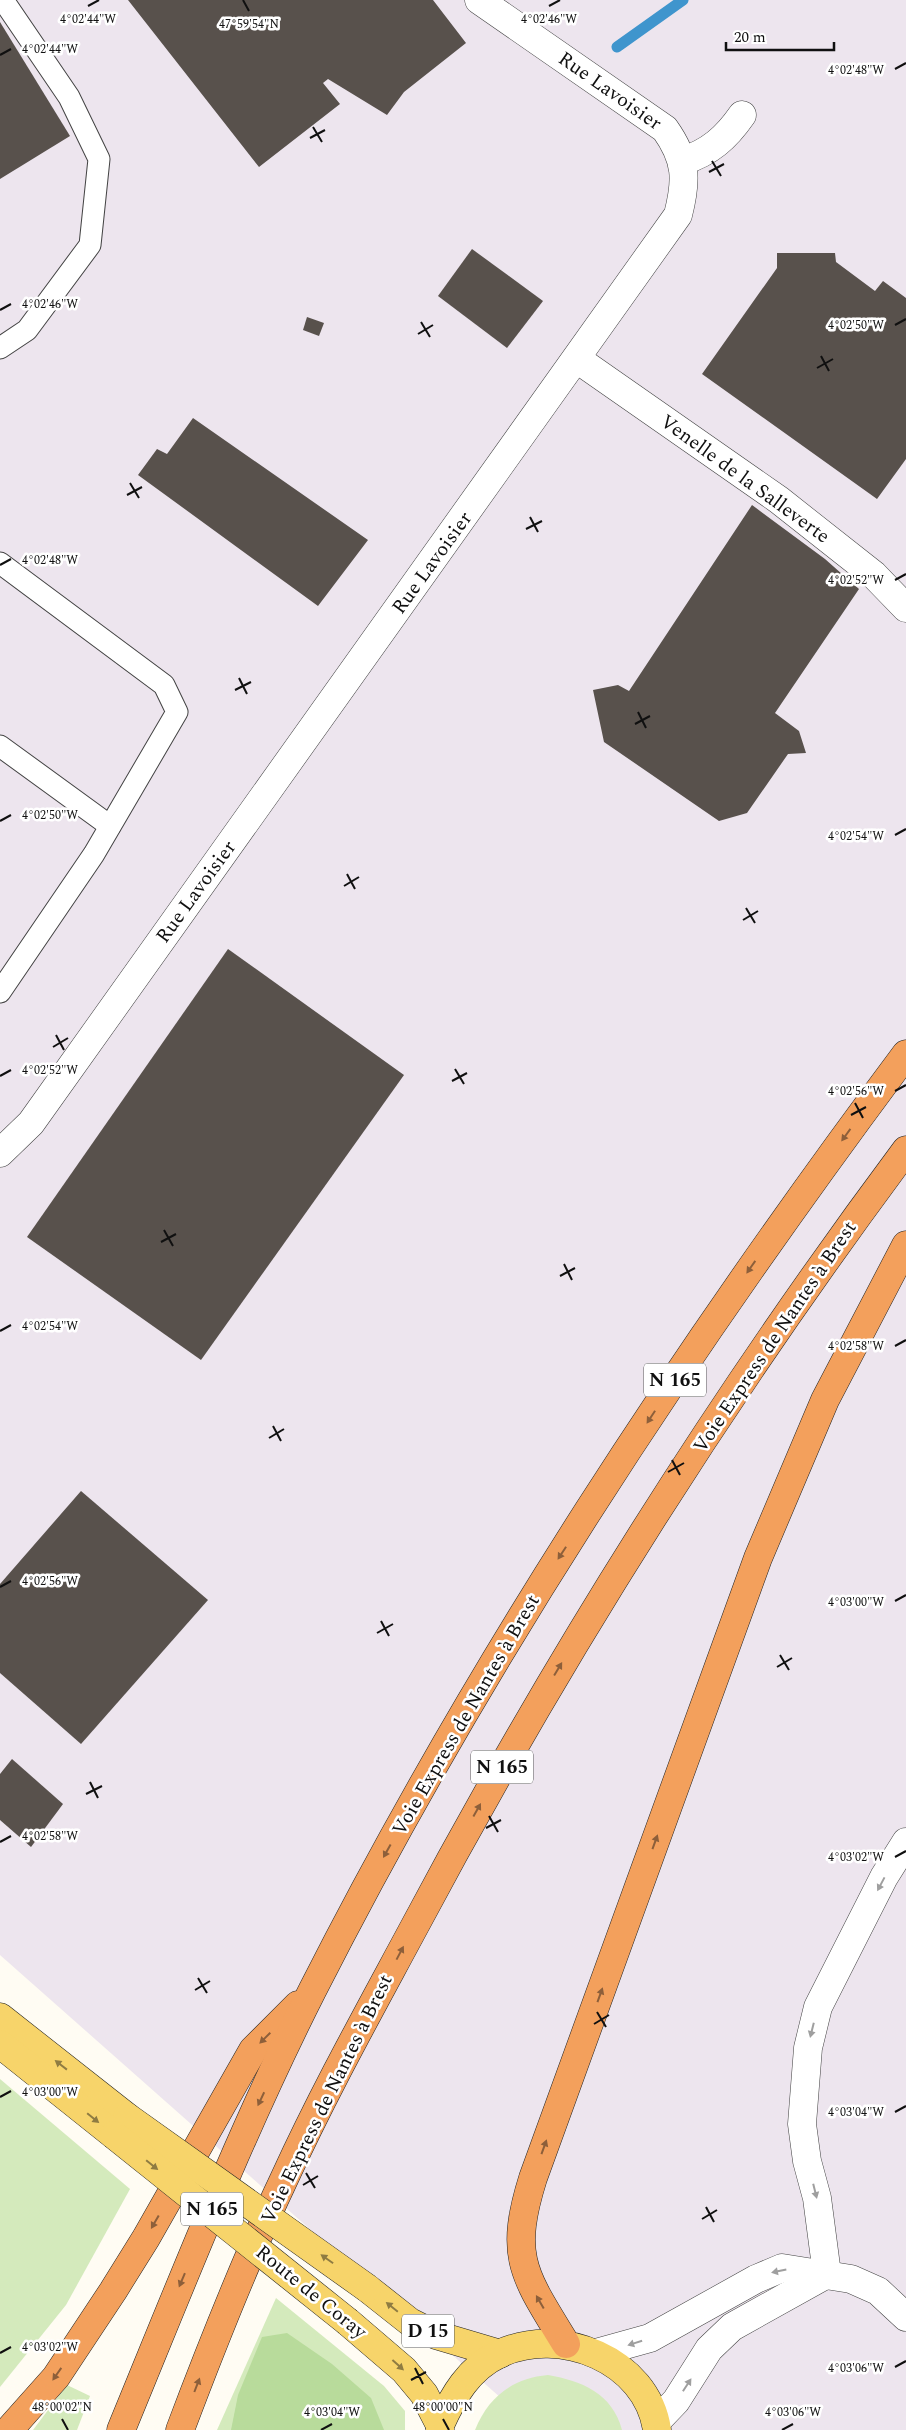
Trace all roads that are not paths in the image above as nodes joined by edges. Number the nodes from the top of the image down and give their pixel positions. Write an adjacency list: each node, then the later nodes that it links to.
1 (3, 0): 5 (lane)
2 (488, 2): 4 (street, Rue Lavoisier)
3 (742, 115): 4 (street)
4 (683, 161): 6 (street, Rue Lavoisier)
5 (0, 348)
6 (577, 360): 8 (street, Venelle de la Salleverte); 14 (street, Rue Lavoisier)
7 (0, 563): 10 (lane)
8 (906, 608)
9 (0, 746): 10 (lane)
10 (110, 826): 11 (lane)
11 (0, 992)
12 (906, 1054): 17 (highway, Voie Express de Nantes à Brest / N 165, one-way to 17)
13 (906, 1150): 30 (highway, Voie Express de Nantes à Brest / N 165, one-way to 13)
14 (0, 1153)
15 (906, 1245): 23 (highway, one-way to 15)
16 (906, 1842): 21 (street, one-way to 21)
17 (312, 1992): 28 (highway, one-way to 28); 29 (highway, Voie Express de Nantes à Brest / N 165, one-way to 29)
18 (0, 2017): 20 (main road, Route de Coray / D 15, one-way to 18)
19 (0, 2044): 20 (main road, Route de Coray / D 15, one-way to 20)
20 (120, 2126): 25 (main road, Route de Coray / D 15, one-way to 20, bridge); 27 (main road, Route de Coray / D 15, one-way to 27, bridge)
21 (828, 2274): 22 (street); 24 (street, one-way to 24); 26 (street, one-way to 21)
22 (906, 2317)
23 (566, 2344): 24 (main road); 25 (main road)
24 (596, 2353): 26 (main road)
25 (500, 2354): 27 (main road)
26 (656, 2426)
27 (440, 2427)
28 (9, 2430)
29 (121, 2430)
30 (180, 2430)

